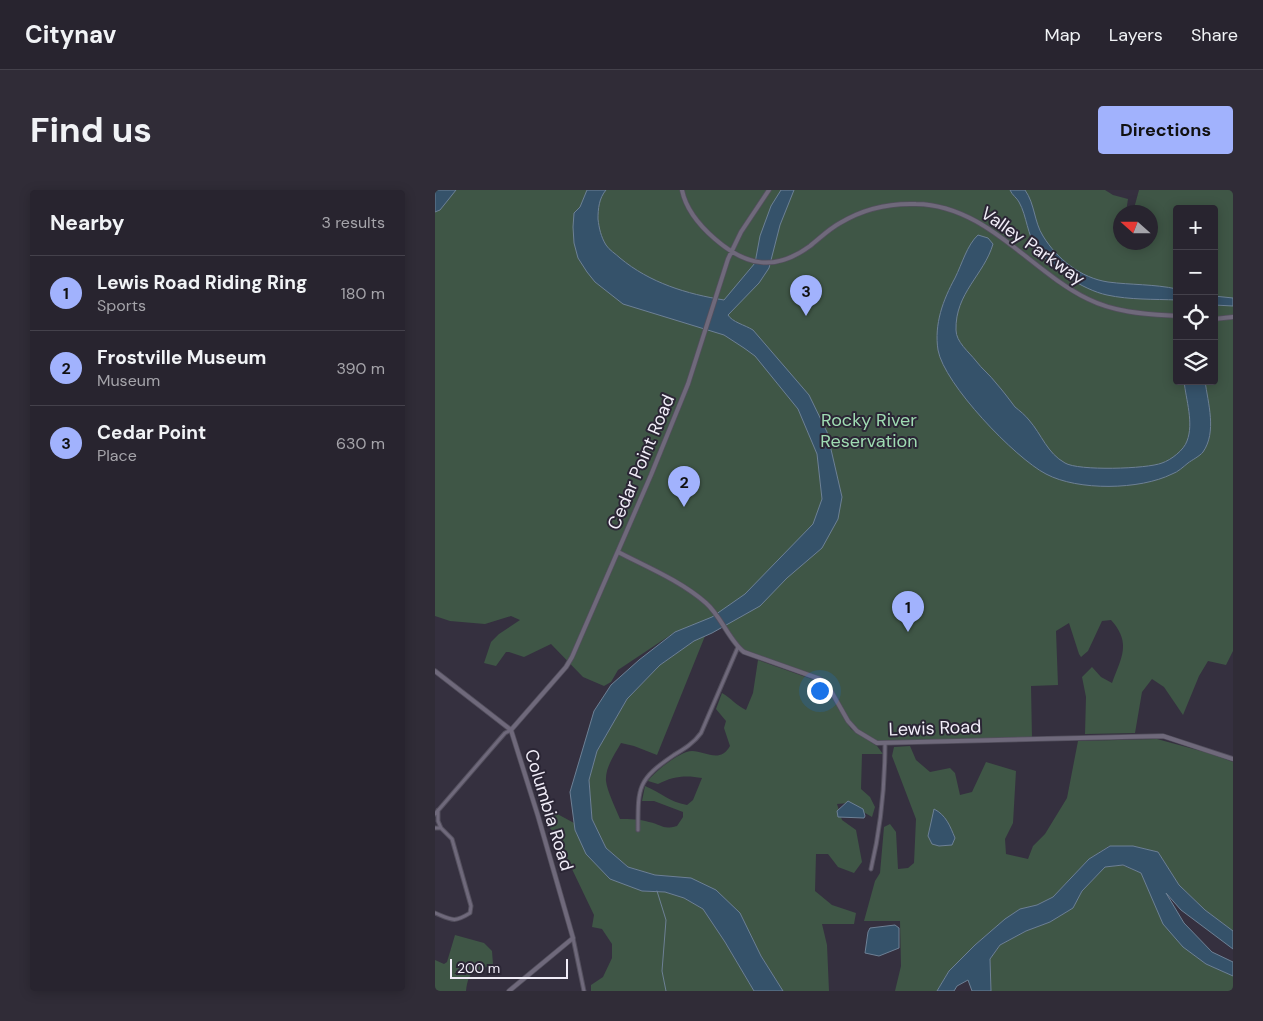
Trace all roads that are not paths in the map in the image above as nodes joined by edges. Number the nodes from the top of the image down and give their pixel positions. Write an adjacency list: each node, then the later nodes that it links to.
1 (682, 190): 3 (street, Valley Parkway)
2 (769, 190): 3 (street, Cedar Point Road)
3 (731, 251): 4 (street, Valley Parkway); 7 (street, Cedar Point Road)
4 (1173, 316)
5 (1233, 317): 6 (street)
6 (1218, 319)
7 (618, 552): 8 (street); 10 (street, Cedar Point Road)
8 (738, 647): 11 (street, Lewis Road); 17 (street)
9 (435, 671): 10 (street, Columbia Road)
10 (511, 730): 13 (street); 20 (street, Columbia Road)
11 (885, 744): 12 (street, Lewis Road); 18 (street)
12 (1233, 759)
13 (439, 810): 14 (street); 16 (street)
14 (435, 814)
15 (435, 828): 16 (street)
16 (441, 828): 19 (street)
17 (638, 830)
18 (871, 869)
19 (435, 913)
20 (573, 938): 21 (street); 22 (street, Columbia Road)
21 (509, 991)
22 (583, 991)

